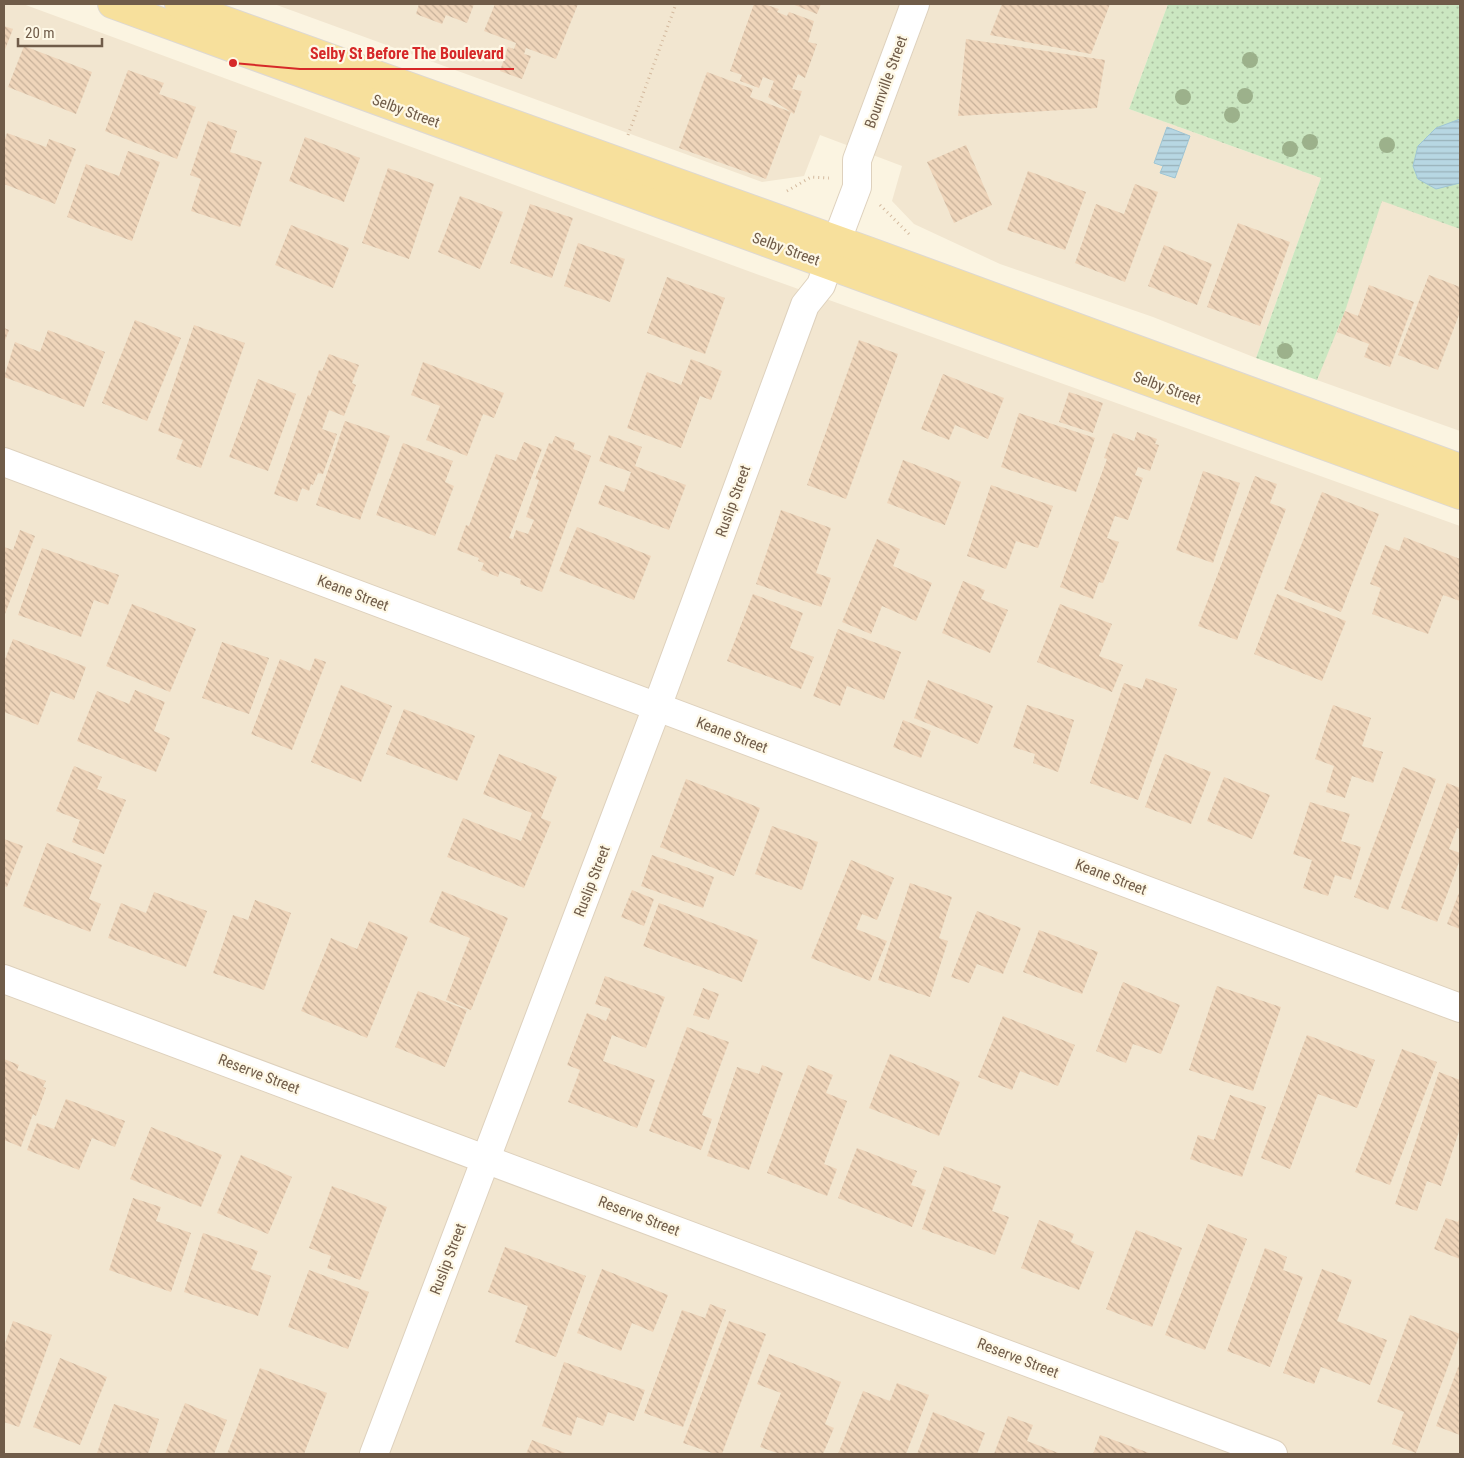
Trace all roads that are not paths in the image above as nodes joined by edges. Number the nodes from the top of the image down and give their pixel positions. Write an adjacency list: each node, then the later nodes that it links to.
1 (112, 4): 4 (main road, Selby Street)
2 (179, 4): 4 (main road, Selby Street)
3 (915, 4): 4 (street, Bournville Street)
4 (824, 249): 6 (main road, Selby Street); 7 (main road, Selby Street); 8 (street, Ruslip Street)
5 (4, 462): 8 (street, Keane Street)
6 (1460, 468)
7 (1460, 495)
8 (657, 707): 10 (street, Keane Street); 11 (street, Ruslip Street)
9 (4, 979): 11 (street, Reserve Street)
10 (1460, 1008)
11 (486, 1159): 12 (street, Ruslip Street); 13 (street, Reserve Street)
12 (374, 1454)
13 (1274, 1454)

